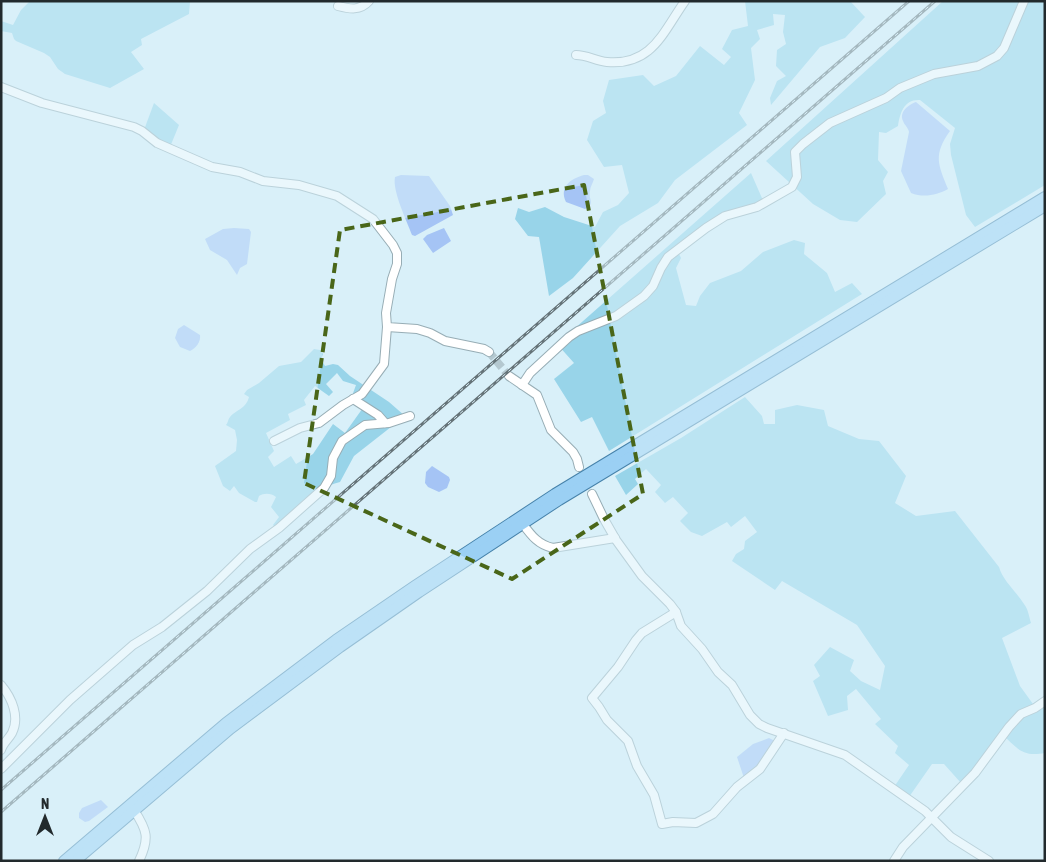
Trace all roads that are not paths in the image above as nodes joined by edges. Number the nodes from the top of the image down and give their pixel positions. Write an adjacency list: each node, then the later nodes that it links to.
1 (369, 1): 4 (street)
2 (686, 1): 5 (street)
3 (1024, 1): 12 (street)
4 (338, 6)
5 (576, 54)
6 (1, 87): 9 (street)
7 (1045, 197): 29 (main road)
8 (1045, 206): 19 (main road)
9 (387, 327): 10 (street); 13 (street)
10 (490, 352)
11 (509, 376): 12 (street)
12 (522, 385): 17 (street)
13 (353, 399): 15 (street); 16 (street)
14 (410, 416): 15 (street)
15 (385, 423): 26 (street)
16 (274, 441)
17 (579, 467)
18 (592, 494): 20 (street)
19 (522, 523): 20 (street); 27 (main road)
20 (614, 538): 21 (street)
21 (676, 612): 24 (street); 24 (street)
22 (1, 685): 25 (street)
23 (1045, 701): 28 (street)
24 (784, 733): 28 (street)
25 (1, 750)
26 (1, 769)
27 (134, 810): 30 (main road); 31 (street)
28 (932, 818): 32 (street); 33 (street)
29 (64, 861)
30 (75, 861)
31 (139, 861)
32 (894, 861)
33 (989, 861)

